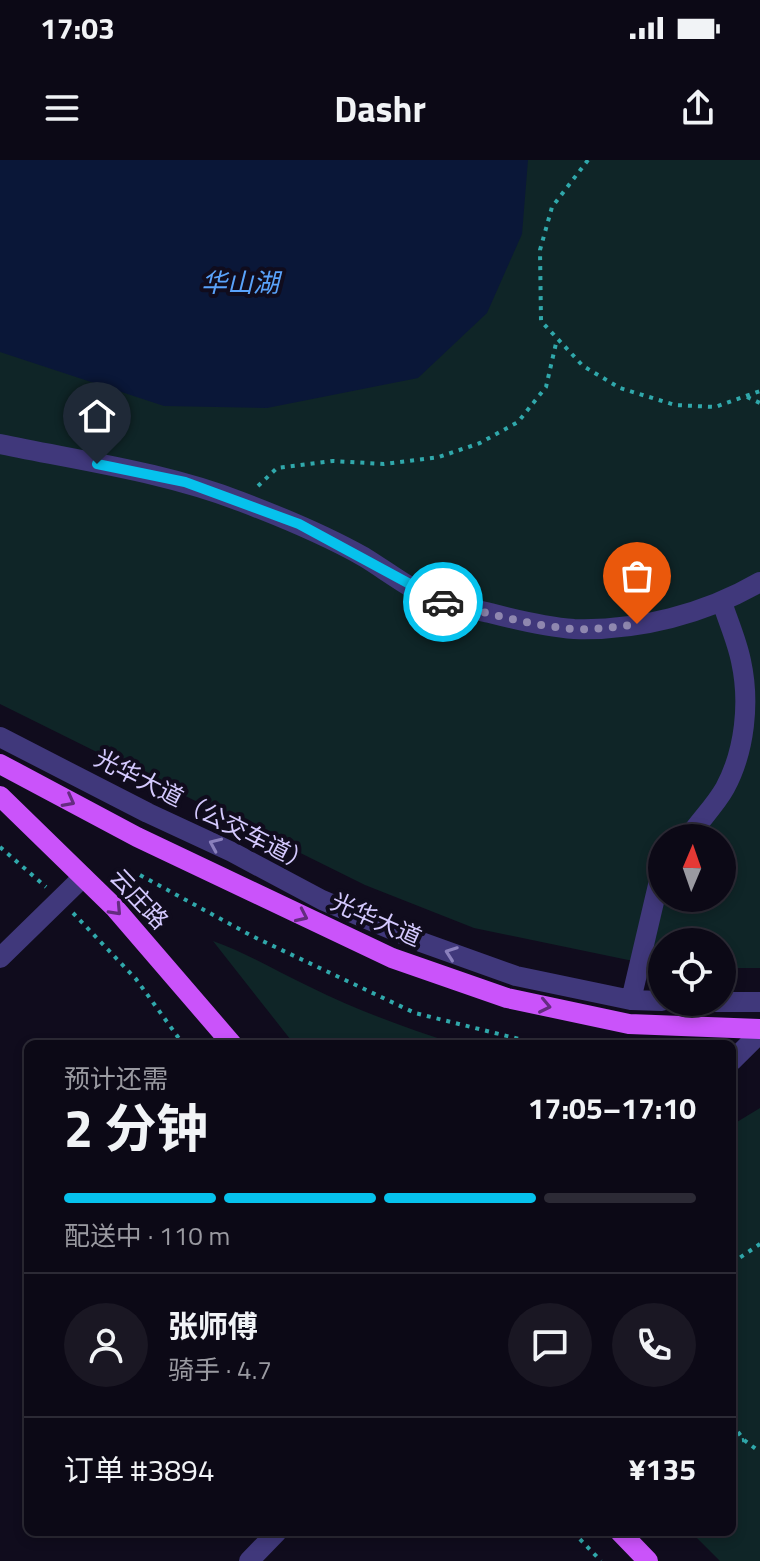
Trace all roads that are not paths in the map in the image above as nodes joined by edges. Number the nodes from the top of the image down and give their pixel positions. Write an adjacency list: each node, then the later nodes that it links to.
1 (0, 444): 3 (street)
2 (760, 582): 3 (street)
3 (722, 602): 7 (street)
4 (0, 737): 11 (street, 光华大道（公交车道）, one-way to 4)
5 (0, 764): 15 (main road, 光华大道, one-way to 15)
6 (0, 796): 8 (main road, 云庄路)
7 (698, 824)
8 (83, 877): 10 (street); 16 (main road, 云庄路, one-way to 16)
9 (651, 912): 11 (street)
10 (0, 958)
11 (631, 1000): 12 (street, 光华大道（公交车道）)
12 (648, 1001)
13 (736, 1002): 14 (street)
14 (760, 1002)
15 (760, 1031): 17 (street)
16 (229, 1040)
17 (736, 1057)
18 (273, 1536): 20 (street)
19 (624, 1536): 21 (main road)
20 (249, 1561)
21 (648, 1561)

